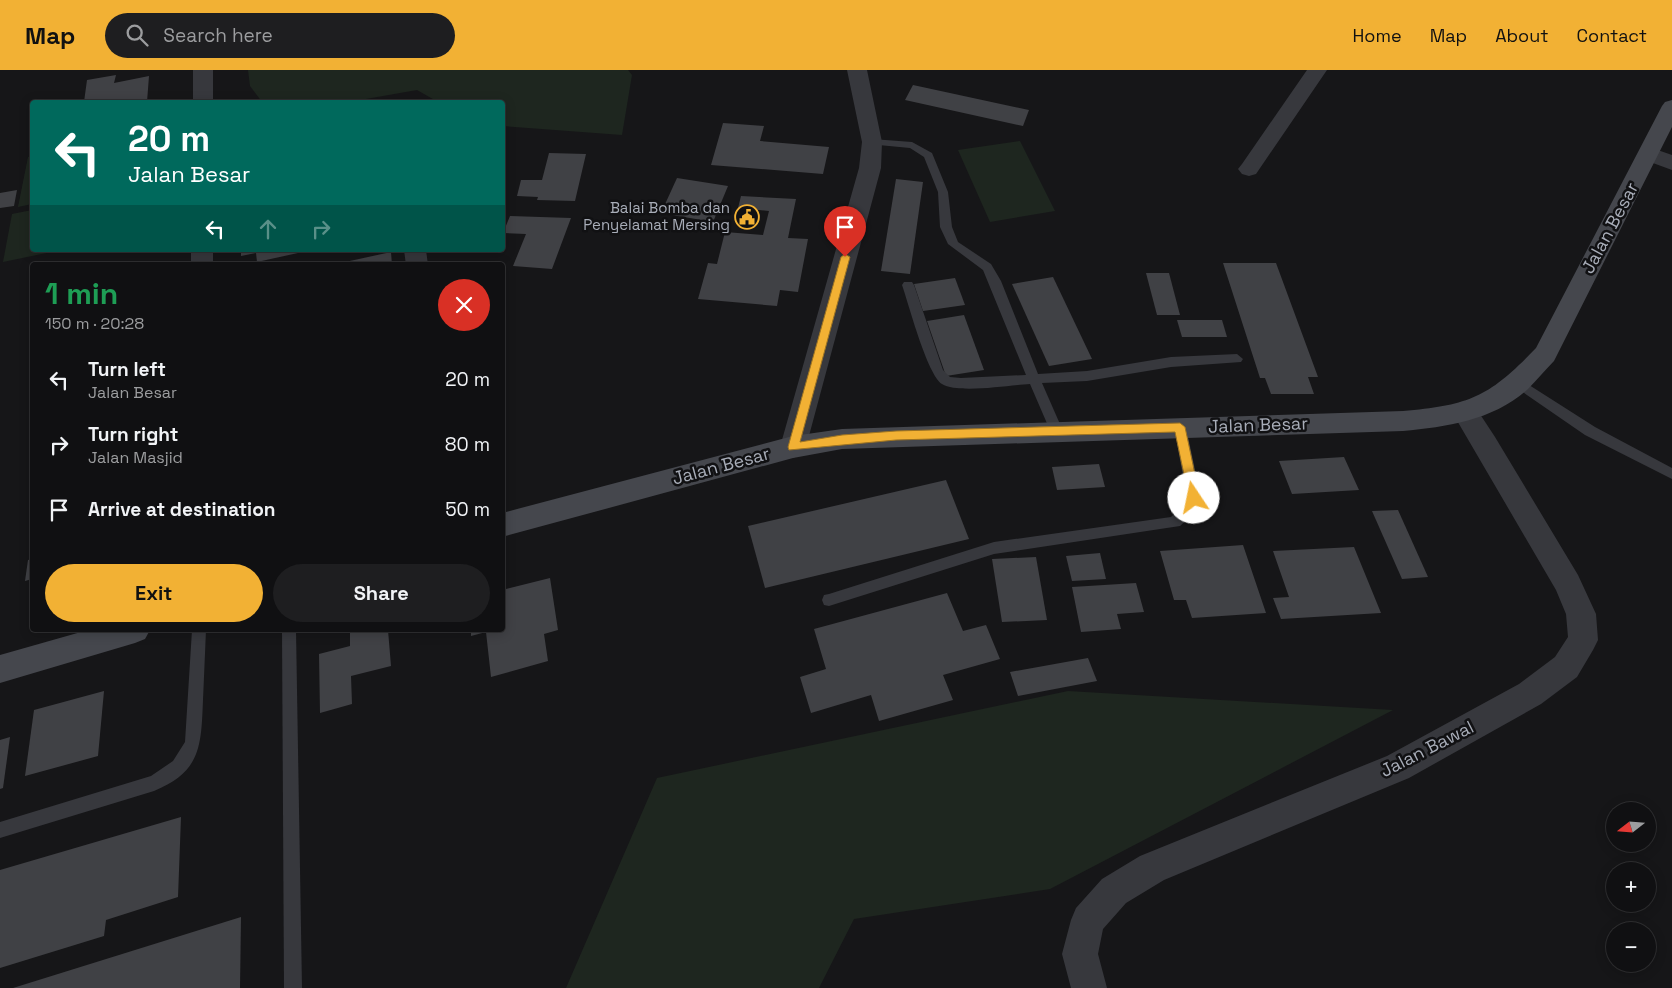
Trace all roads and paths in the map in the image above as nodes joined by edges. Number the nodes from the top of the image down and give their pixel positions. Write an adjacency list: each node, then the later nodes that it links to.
1 (202, 70): 4 (street)
2 (857, 70): 6 (street)
3 (1317, 70): 8 (street)
4 (203, 100)
5 (1672, 106): 7 (street, Jalan Besar)
6 (872, 142): 11 (lane); 16 (street)
7 (1661, 159): 12 (street, Jalan Besar)
8 (1249, 169)
9 (908, 285): 11 (lane)
10 (1236, 359): 11 (lane)
11 (1034, 379): 15 (lane)
12 (1518, 382): 13 (street, Jalan Besar); 17 (lane)
13 (1465, 412): 14 (street, Jalan Besar); 26 (street, Jalan Bawal)
14 (1180, 427): 15 (street, Jalan Besar); 19 (lane)
15 (1057, 431): 16 (street, Jalan Besar)
16 (793, 447): 18 (street, Jalan Besar)
17 (1672, 474)
18 (505, 524)
19 (830, 600)
20 (128, 632): 23 (street)
21 (199, 632): 24 (lane)
22 (289, 632): 25 (lane)
23 (0, 669)
24 (0, 830)
25 (293, 988)
26 (1089, 988)

